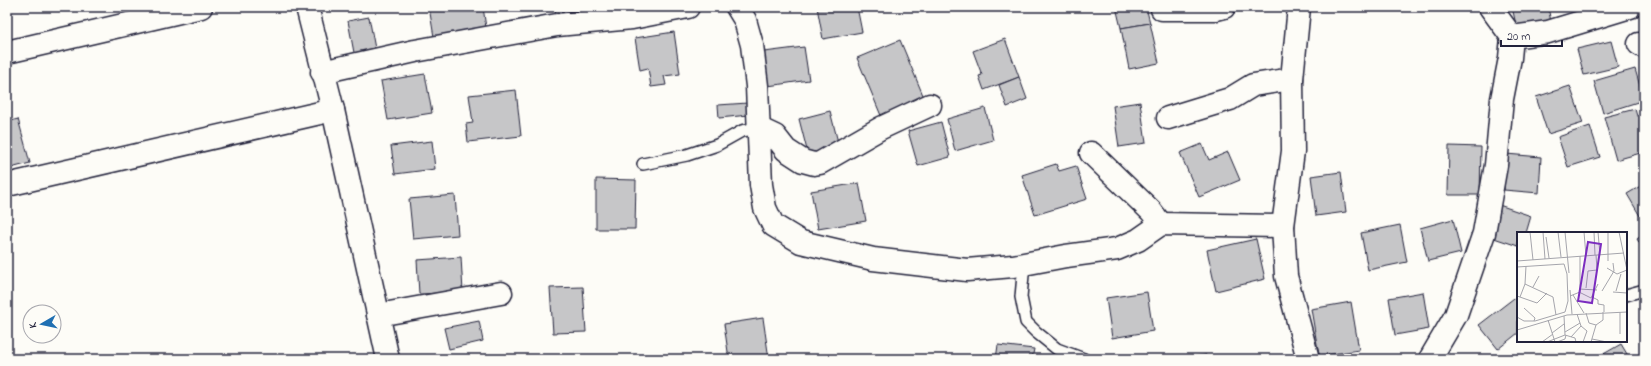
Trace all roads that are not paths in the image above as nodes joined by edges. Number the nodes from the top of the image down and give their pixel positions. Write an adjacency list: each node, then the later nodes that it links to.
1 (201, 7): 12 (street)
2 (307, 7): 13 (street)
3 (688, 7): 10 (street)
4 (737, 7): 18 (street)
5 (1224, 7): 9 (street)
6 (1299, 7): 14 (street)
7 (1490, 7): 11 (street)
8 (1630, 7): 11 (street)
9 (1162, 9)
10 (611, 14): 13 (street)
11 (1512, 37): 32 (street)
12 (7, 52)
13 (322, 72): 16 (street)
14 (1292, 79): 17 (street); 23 (street)
15 (930, 105): 18 (street)
16 (333, 110): 21 (street); 28 (street)
17 (1168, 118)
18 (758, 128): 20 (lane); 24 (street)
19 (1091, 153): 22 (street)
20 (643, 164)
21 (7, 185)
22 (1161, 224): 23 (street); 24 (street)
23 (1283, 226): 31 (street)
24 (1024, 264): 30 (lane)
25 (1644, 290): 27 (lane)
26 (501, 292): 28 (street)
27 (1627, 295)
28 (378, 315): 29 (street)
29 (388, 359)
30 (1084, 359)
31 (1308, 359)
32 (1430, 359)

